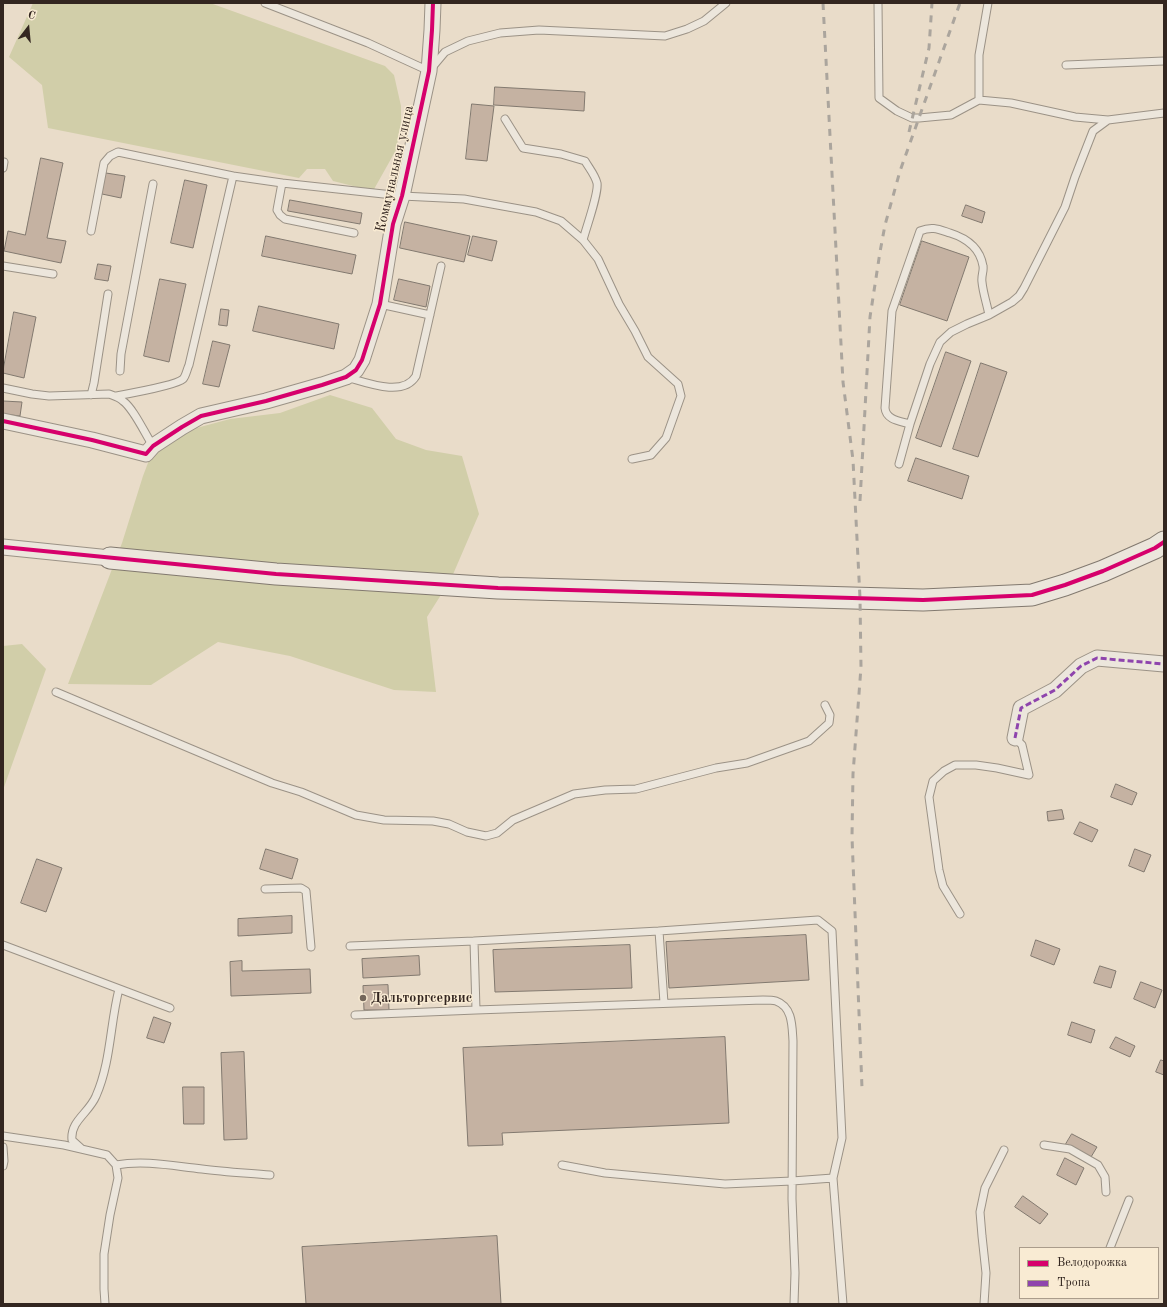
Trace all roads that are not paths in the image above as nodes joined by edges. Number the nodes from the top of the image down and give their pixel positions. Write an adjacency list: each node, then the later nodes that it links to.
1 (265, 3): 8 (lane)
2 (433, 3): 8 (street, Коммунальная улица)
3 (726, 3): 8 (lane)
4 (878, 3): 9 (lane)
5 (988, 3): 9 (lane)
6 (1164, 61): 7 (lane)
7 (1066, 65)
8 (429, 71): 16 (street, Коммунальная улица)
9 (979, 100): 12 (lane)
10 (1164, 113): 12 (lane)
11 (505, 119): 19 (lane)
12 (1108, 120): 26 (lane)
13 (233, 176): 14 (lane); 17 (lane); 31 (lane)
14 (282, 183): 16 (lane); 18 (lane)
15 (153, 184): 27 (lane)
16 (402, 196): 19 (lane); 24 (street, Коммунальная улица)
17 (91, 231)
18 (354, 233)
19 (583, 240): 35 (lane)
20 (3, 266): 22 (lane)
21 (442, 266): 25 (lane)
22 (53, 274)
23 (108, 294): 30 (lane)
24 (380, 304): 25 (lane); 28 (street, Коммунальная улица)
25 (430, 315): 28 (lane)
26 (989, 315): 33 (lane); 33 (lane)
27 (120, 370)
28 (346, 377): 34 (street, Коммунальная улица)
29 (3, 388): 30 (lane)
30 (91, 395): 31 (lane)
31 (116, 396): 34 (lane)
32 (3, 421): 34 (street)
33 (910, 424): 36 (lane)
34 (149, 450)
35 (632, 459)
36 (898, 464)
37 (1164, 542): 39 (street)
38 (3, 547): 39 (street)
39 (110, 558)
40 (1164, 664): 43 (street)
41 (56, 692): 42 (lane)
42 (825, 705)
43 (1015, 738): 45 (lane)
44 (265, 889): 50 (lane)
45 (960, 914)
46 (659, 931): 47 (lane); 52 (lane); 65 (lane)
47 (474, 941): 49 (lane); 54 (lane)
48 (3, 945): 51 (lane)
49 (350, 946)
50 (311, 947)
51 (119, 989): 53 (lane); 59 (lane)
52 (664, 1003): 54 (lane); 66 (lane)
53 (170, 1008)
54 (476, 1010): 55 (lane)
55 (355, 1015)
56 (3, 1136): 59 (lane)
57 (1044, 1144): 67 (lane)
58 (3, 1147): 63 (lane)
59 (82, 1149): 61 (lane)
60 (1004, 1150): 73 (lane)
61 (116, 1165): 64 (lane); 70 (lane)
62 (562, 1165): 66 (lane)
63 (3, 1166)
64 (270, 1175)
65 (833, 1178): 66 (lane); 72 (lane)
66 (792, 1182): 71 (lane)
67 (1106, 1192)
68 (1129, 1200): 69 (lane)
69 (1110, 1247)
70 (105, 1304)
71 (794, 1304)
72 (843, 1304)
73 (984, 1304)

